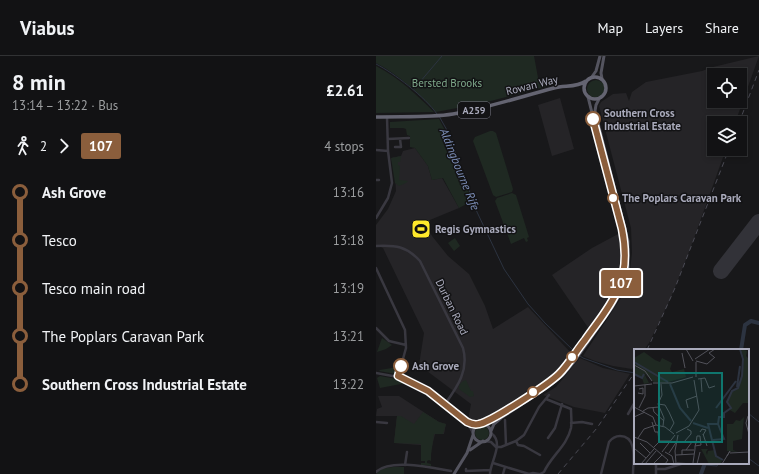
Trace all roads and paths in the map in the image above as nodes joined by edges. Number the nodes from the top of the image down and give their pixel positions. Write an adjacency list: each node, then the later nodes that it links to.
1 (600, 56): 3 (main road)
2 (604, 56): 4 (main road)
3 (591, 78): 4 (highway); 5 (highway)
4 (602, 79): 9 (highway)
5 (586, 82): 6 (highway, Rowan Way / A259); 7 (highway)
6 (573, 86): 7 (highway, Rowan Way); 11 (highway, Rowan Way / A259)
7 (585, 92): 8 (highway)
8 (588, 97): 9 (highway); 36 (main road)
9 (600, 99): 38 (main road)
10 (376, 117): 11 (highway, Rowan Way / A259)
11 (387, 117): 13 (street)
12 (409, 138): 14 (street)
13 (388, 139): 14 (street); 17 (street)
14 (400, 139): 15 (street)
15 (395, 147)
16 (376, 150): 17 (street)
17 (388, 151): 18 (street)
18 (376, 218)
19 (376, 246): 27 (street, Durban Road)
20 (376, 268): 22 (street)
21 (376, 328): 22 (street)
22 (406, 345): 24 (street)
23 (376, 374): 24 (street)
24 (398, 376): 27 (street)
25 (549, 395): 26 (street)
26 (546, 398): 28 (street); 42 (street)
27 (445, 404): 33 (street)
28 (562, 404): 35 (street); 40 (street)
29 (634, 404): 30 (street)
30 (628, 414)
31 (505, 420): 43 (street)
32 (376, 422): 34 (street)
33 (467, 422): 36 (street); 39 (street)
34 (387, 423)
35 (571, 423): 37 (street); 63 (street)
36 (480, 424): 38 (main road); 39 (main road)
37 (592, 424)
38 (491, 432): 41 (main road); 44 (street)
39 (473, 434): 41 (main road); 47 (main road)
40 (548, 438)
41 (484, 441): 44 (street); 47 (main road)
42 (516, 441): 43 (street); 48 (street)
43 (506, 445): 44 (street)
44 (496, 447): 49 (street)
45 (634, 450): 64 (street); 65 (street)
46 (407, 452): 52 (street)
47 (467, 453): 60 (main road)
48 (540, 455)
49 (493, 463): 53 (street); 59 (street)
50 (656, 464): 55 (street)
51 (681, 464): 55 (street)
52 (405, 465): 56 (street); 57 (street)
53 (504, 467): 61 (street); 62 (street)
54 (466, 469): 58 (street)
55 (656, 469): 66 (street)
56 (451, 471)
57 (376, 472)
58 (484, 472): 59 (street)
59 (490, 472)
60 (454, 474)
61 (503, 474)
62 (529, 474): 63 (street)
63 (540, 474)
64 (601, 474)
65 (633, 474)
66 (656, 474)

